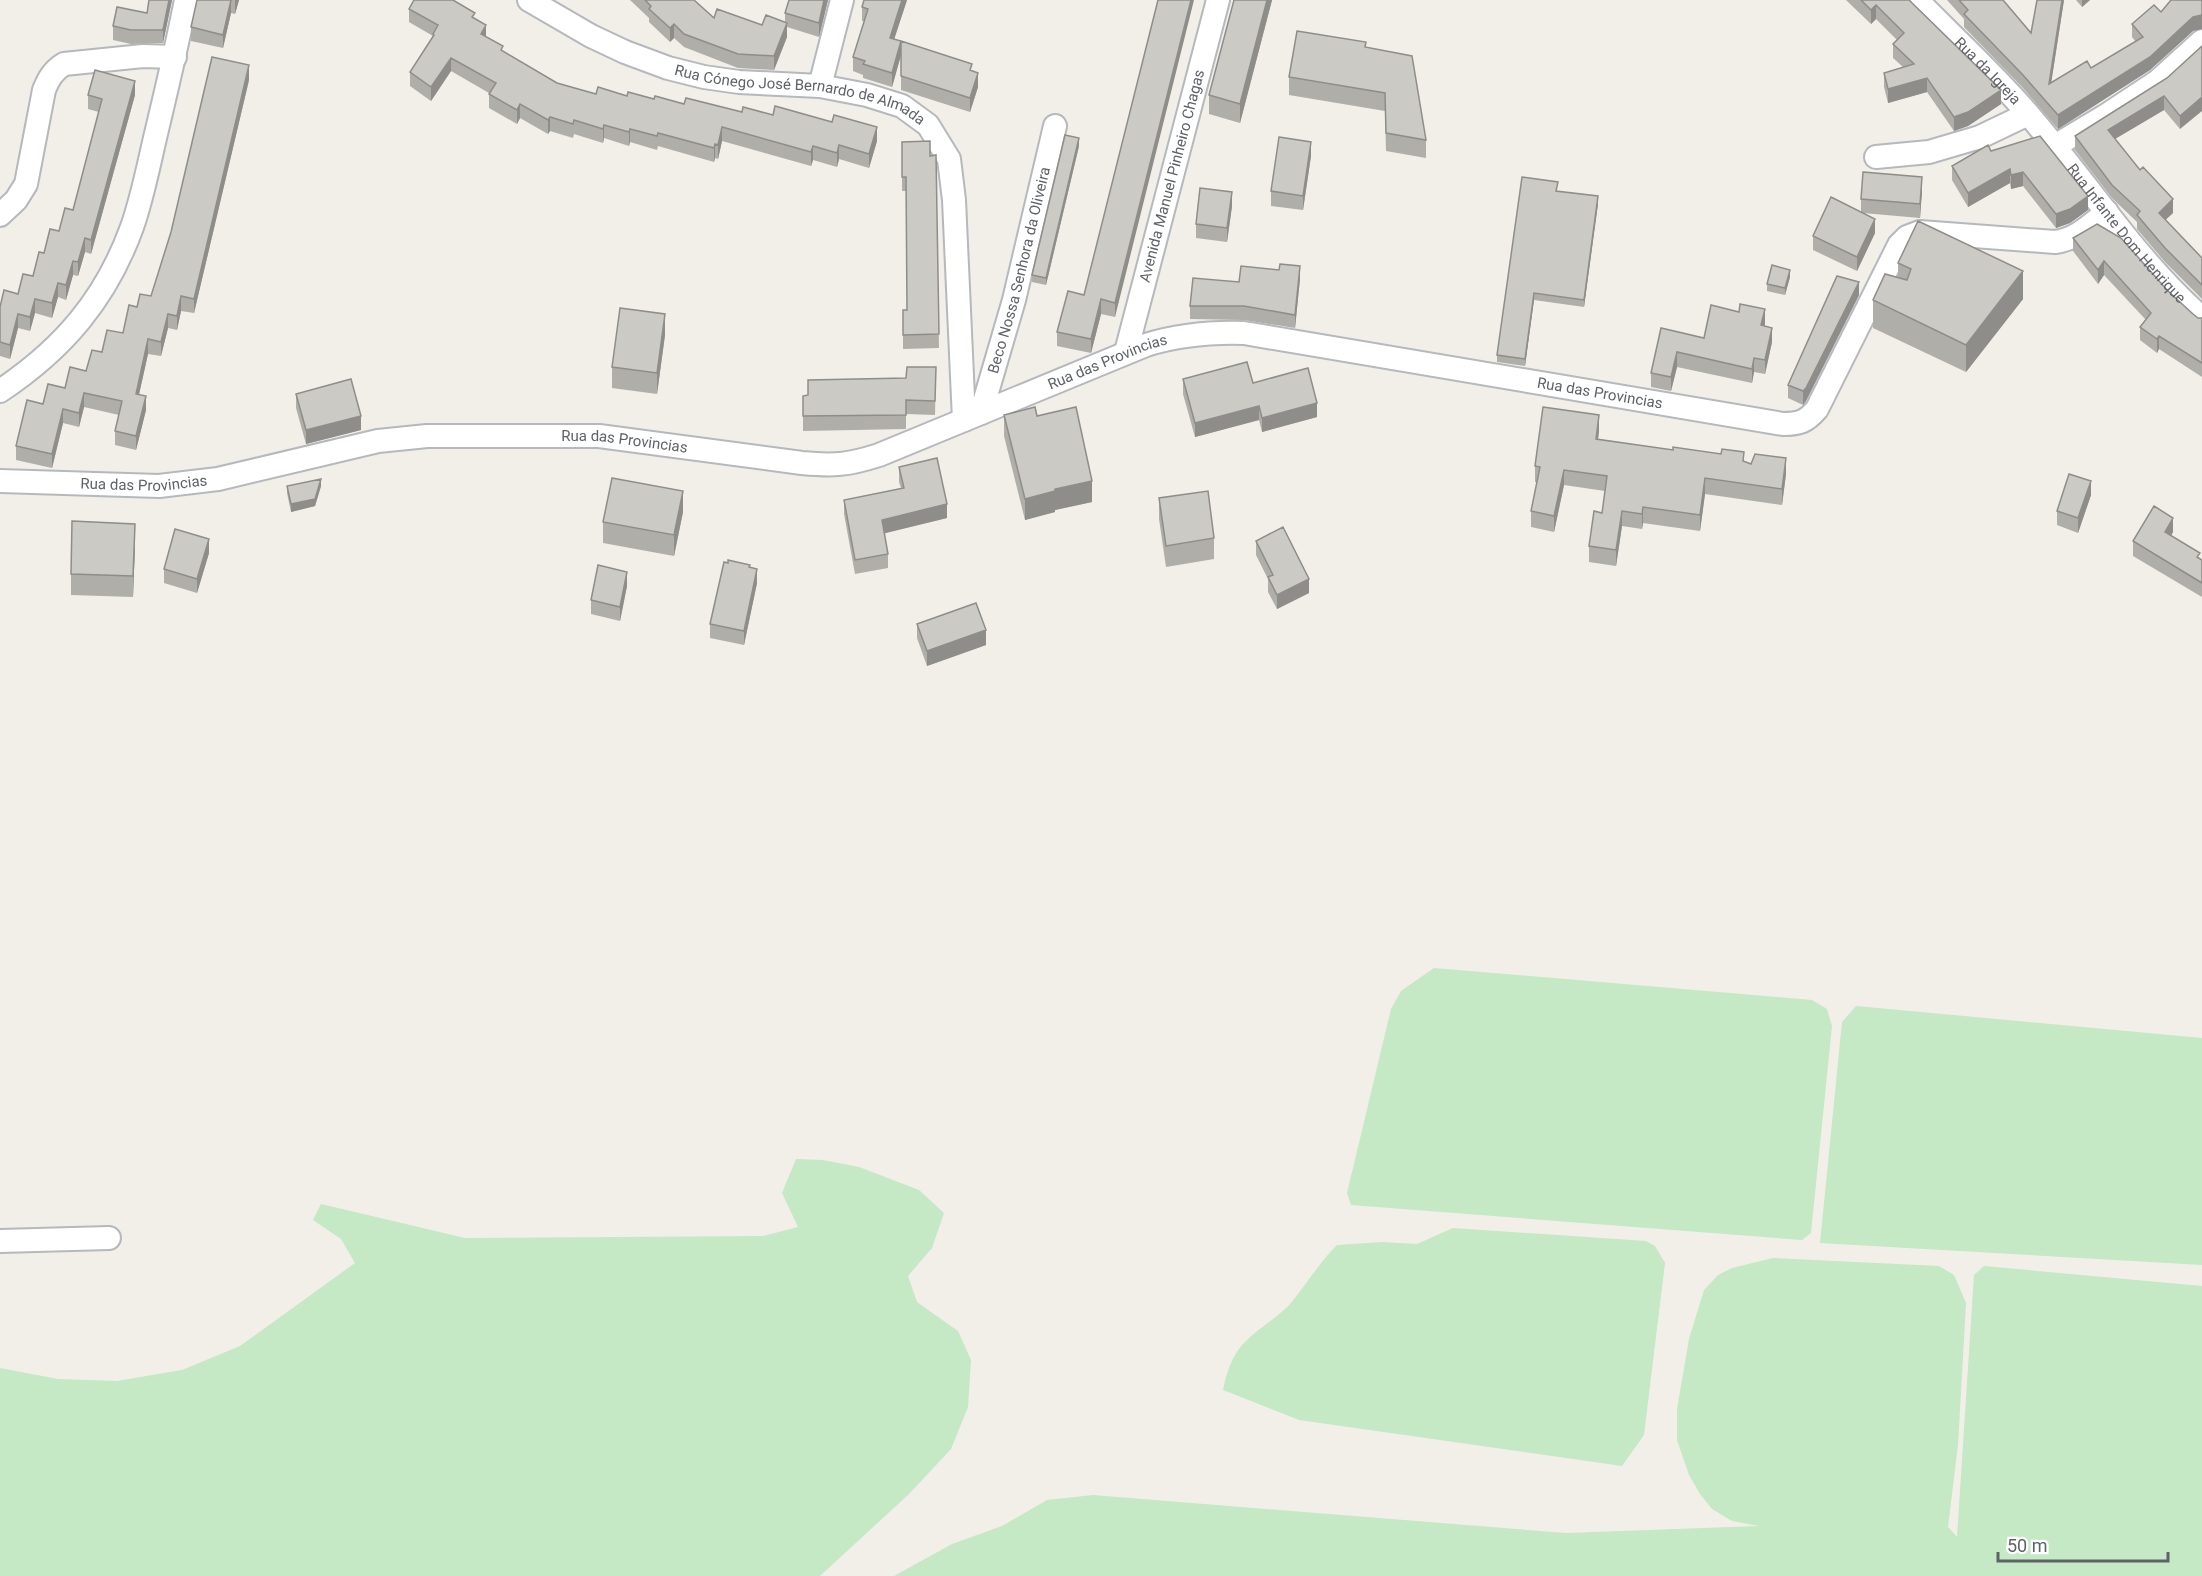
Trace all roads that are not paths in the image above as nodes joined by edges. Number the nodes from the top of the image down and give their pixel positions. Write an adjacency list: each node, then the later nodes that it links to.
1 (186, 0): 7 (street)
2 (529, 0): 8 (street, Rua Cónego José Bernardo de Almada)
3 (842, 0): 8 (street)
4 (1218, 0): 16 (street, Avenida Manuel Pinheiro Chagas)
5 (1917, 0): 9 (street, Rua da Igreja)
6 (2202, 41): 11 (street)
7 (174, 57): 14 (street); 17 (street)
8 (820, 86): 18 (street, Rua Cónego José Bernardo de Almada)
9 (2028, 114): 11 (street, Rua da Igreja); 12 (street)
10 (1055, 126): 18 (street, Beco Nossa Senhora da Oliveira)
11 (2055, 146): 13 (street, Rua Infante Dom Henrique)
12 (1876, 157)
13 (2107, 212): 15 (street, Rua Infante Dom Henrique); 16 (street, Rua das Provincias)
14 (0, 215)
15 (2202, 318)
16 (1126, 352): 18 (street, Rua das Provincias)
17 (0, 392)
18 (972, 416): 19 (street, Rua das Provincias)
19 (0, 481)
20 (110, 1238): 21 (street)
21 (0, 1241)

